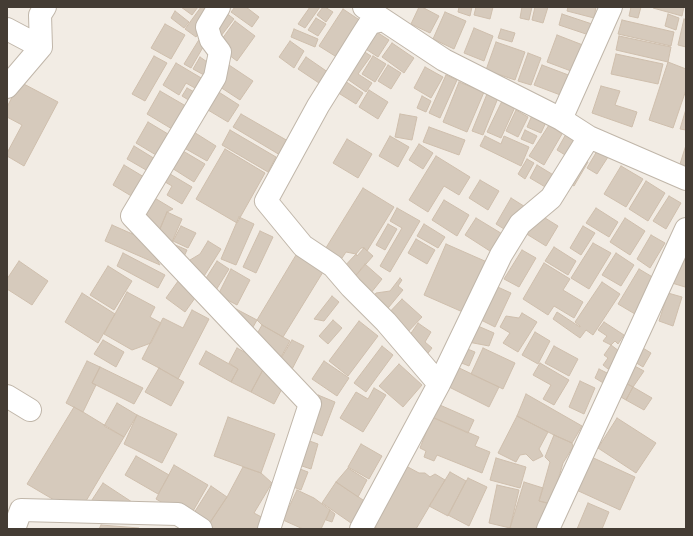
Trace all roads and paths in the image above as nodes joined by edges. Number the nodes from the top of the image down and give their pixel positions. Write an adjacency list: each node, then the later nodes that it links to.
1 (45, 7): 6 (street)
2 (219, 7): 17 (street)
3 (611, 7): 8 (street)
4 (375, 12): 8 (street); 12 (street)
5 (7, 29): 6 (street)
6 (41, 47): 7 (street)
7 (7, 87)
8 (561, 119): 9 (street)
9 (589, 137): 10 (street); 12 (street)
10 (686, 179)
11 (686, 229): 19 (street)
12 (439, 384): 18 (street)
13 (7, 396): 14 (street)
14 (30, 410)
15 (14, 529): 16 (street)
16 (201, 529)
17 (269, 529)
18 (361, 529)
19 (548, 529)

